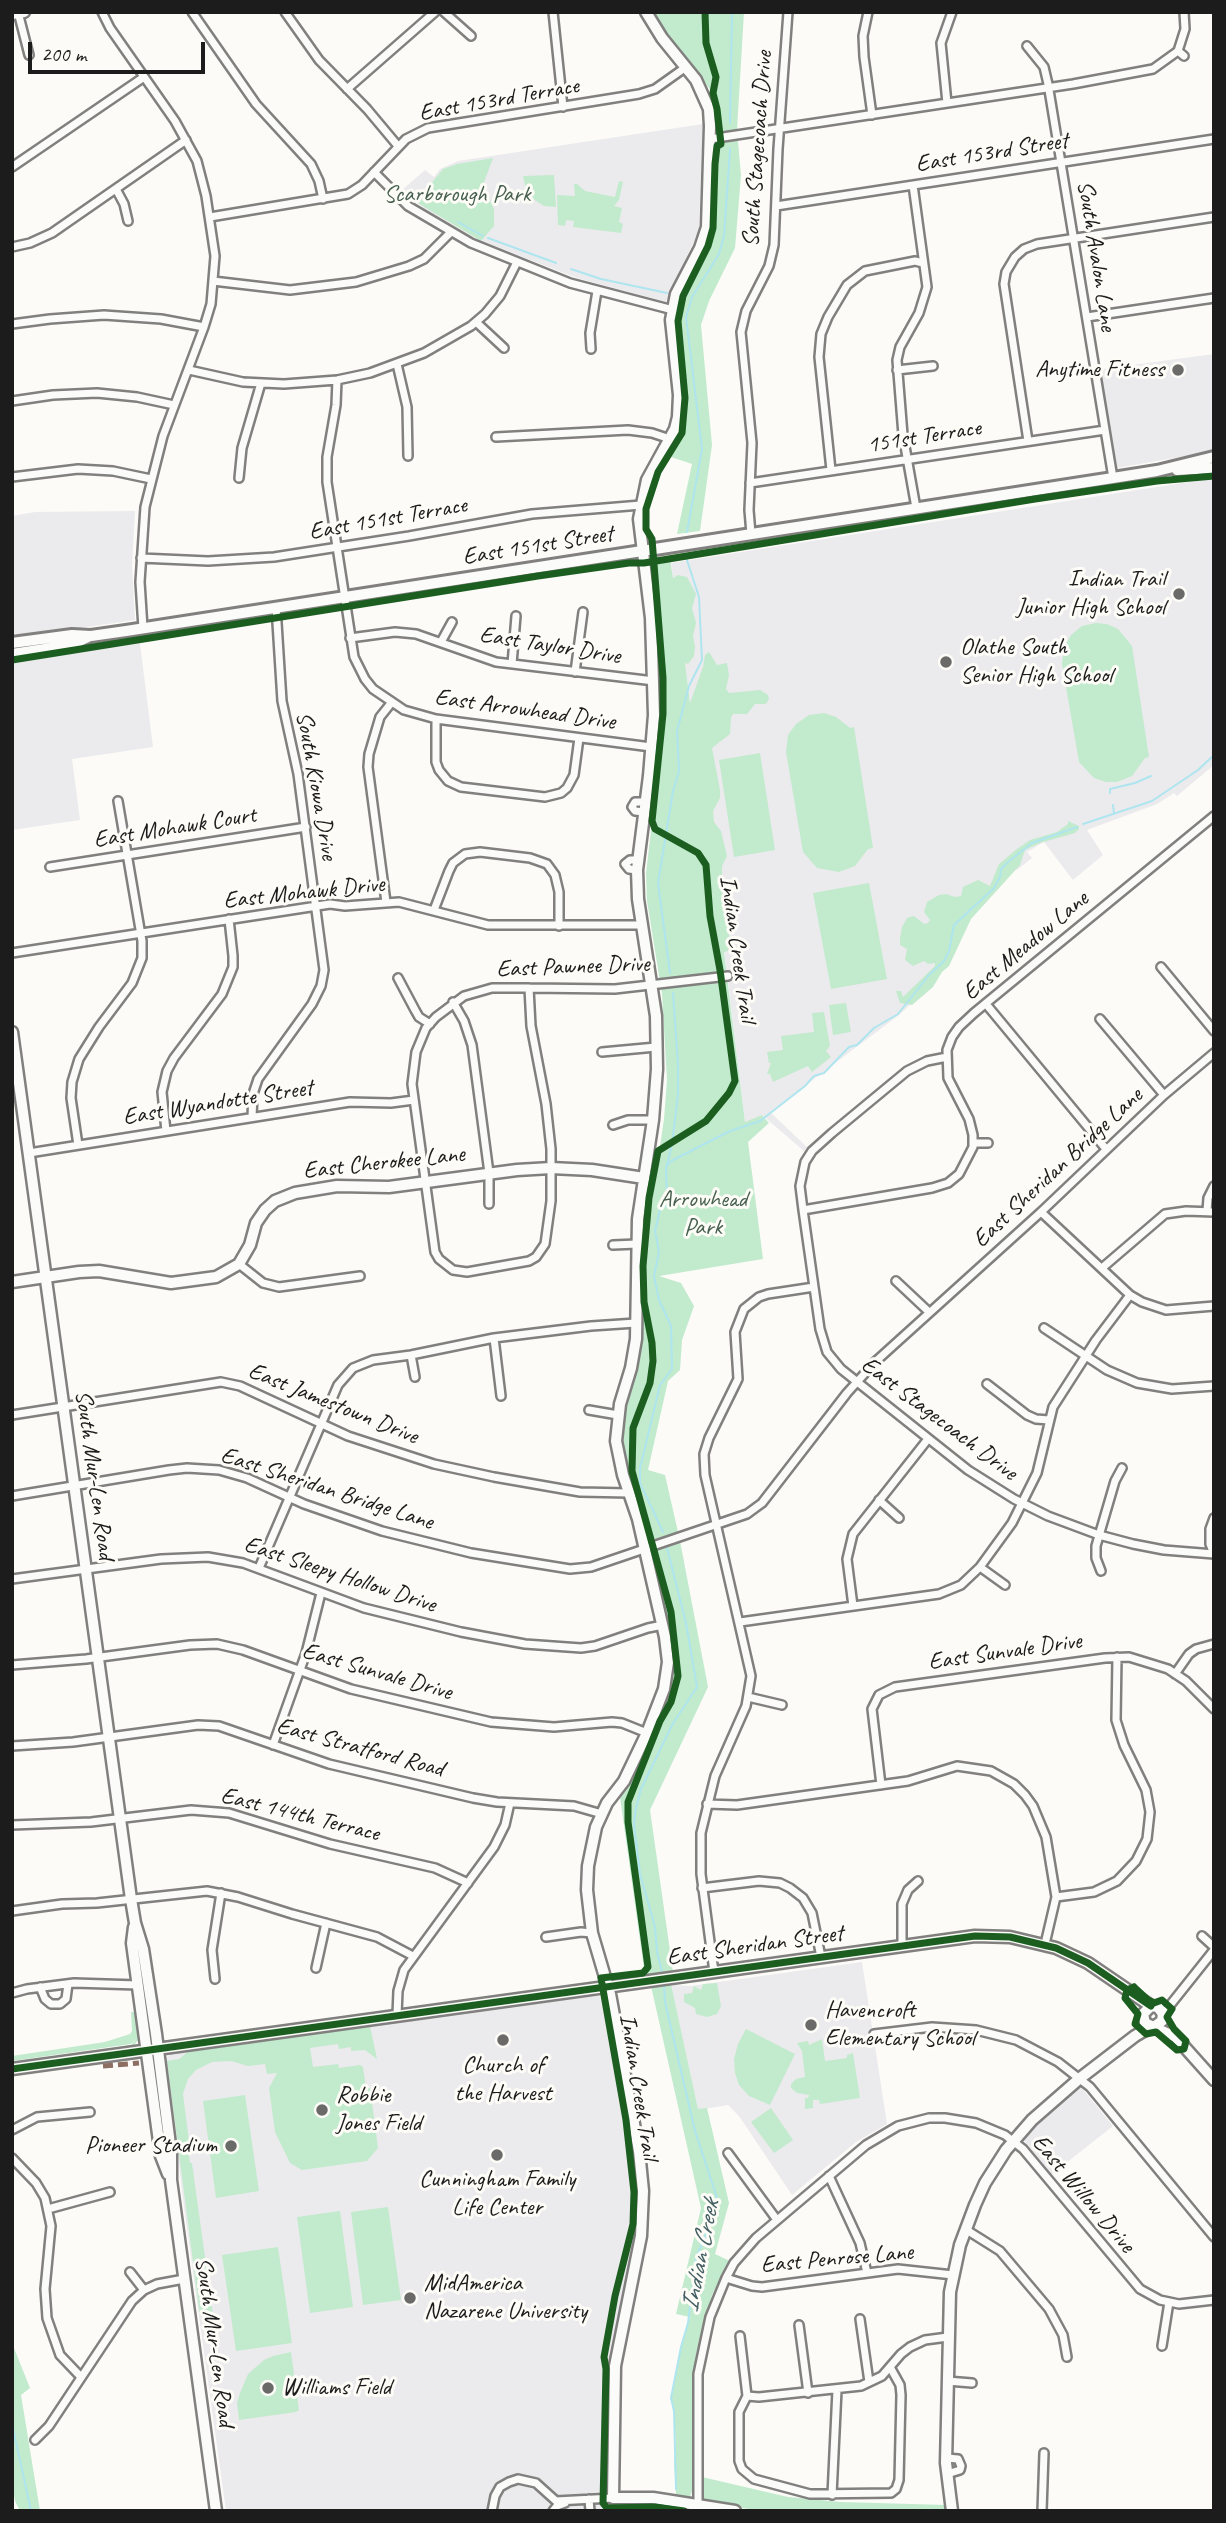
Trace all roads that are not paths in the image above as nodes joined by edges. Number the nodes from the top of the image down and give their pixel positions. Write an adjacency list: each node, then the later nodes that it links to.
1 (24, 12): 13 (street)
2 (102, 12): 19 (street)
3 (192, 12): 35 (street)
4 (285, 12): 21 (street)
5 (435, 12): 21 (street)
6 (444, 12): 15 (street)
7 (553, 12): 23 (street)
8 (646, 12): 18 (street)
9 (788, 12): 25 (street, South Stagecoach Drive)
10 (868, 12): 24 (street)
11 (952, 12): 22 (street)
12 (1184, 12): 20 (street)
13 (18, 13): 14 (street); 17 (street)
14 (12, 14)
15 (471, 36)
16 (1027, 46): 20 (street, South Avalon Lane)
17 (29, 55)
18 (686, 67): 23 (street, East 153rd Terrace); 26 (street)
19 (144, 77): 28 (street); 31 (street)
20 (1049, 88): 22 (street); 30 (street, South Avalon Lane)
21 (347, 89): 29 (street)
22 (947, 103): 24 (street)
23 (563, 107): 29 (street, East 153rd Terrace)
24 (872, 115): 25 (street)
25 (779, 129): 26 (street); 36 (street, South Stagecoach Drive)
26 (710, 139): 48 (street)
27 (1214, 139): 30 (street, East 153rd Street)
28 (186, 140): 34 (street); 37 (street)
29 (398, 146): 32 (street, East 153rd Terrace)
30 (1061, 162): 33 (street, East 153rd Street); 41 (street, South Avalon Lane)
31 (12, 167)
32 (374, 172): 35 (street, East 153rd Terrace); 40 (street)
33 (913, 185): 36 (street, East 153rd Street); 44 (street)
34 (116, 189): 39 (street); 42 (street)
35 (323, 199): 37 (street, East 153rd Terrace)
36 (776, 206): 77 (street, South Stagecoach Drive)
37 (210, 217): 45 (street)
38 (1214, 217): 41 (street)
39 (128, 221)
40 (450, 233): 43 (street); 45 (street)
41 (1074, 238): 49 (street, South Avalon Lane); 66 (street)
42 (12, 247)
43 (517, 262): 46 (street); 50 (street)
44 (923, 262): 58 (street); 71 (street)
45 (213, 281): 52 (street)
46 (597, 291): 48 (street); 54 (street)
47 (1214, 298): 49 (street)
48 (673, 310): 65 (street)
49 (1087, 317): 63 (street, South Avalon Lane)
50 (476, 322): 53 (street); 55 (street)
51 (12, 324): 52 (street)
52 (204, 327): 57 (street)
53 (504, 348)
54 (591, 349)
55 (397, 364): 59 (street); 67 (street)
56 (933, 366): 58 (street)
57 (189, 370): 60 (street); 62 (street)
58 (897, 370): 69 (street)
59 (337, 380): 60 (street); 81 (street, East Arrowhead Drive)
60 (261, 383): 74 (street)
61 (12, 401): 62 (street)
62 (174, 405): 76 (street)
63 (1104, 430): 66 (street, 151st Terrace); 75 (street, South Avalon Lane)
64 (496, 437): 65 (street)
65 (670, 439): 78 (street)
66 (1028, 441): 69 (street, 151st Terrace)
67 (408, 456)
68 (1214, 457): 72 (main road, East 151st Street)
69 (906, 459): 71 (street, 151st Terrace); 79 (street)
70 (1214, 468): 72 (main road, East 151st Street)
71 (831, 470): 77 (street, 151st Terrace)
72 (1157, 471): 75 (main road, East 151st Street)
73 (12, 478): 76 (street)
74 (239, 478)
75 (1113, 478): 79 (main road, East 151st Street)
76 (151, 479): 83 (street)
77 (750, 483): 80 (street, South Stagecoach Drive)
78 (641, 505): 81 (street, East 151st Terrace); 82 (street)
79 (916, 508): 80 (main road, East 151st Street)
80 (751, 534): 82 (main road, East 151st Street)
81 (336, 548): 83 (street, East 151st Terrace); 84 (street, East Arrowhead Drive)
82 (642, 551): 84 (main road, East 151st Street); 97 (street)
83 (141, 558): 89 (street)
84 (344, 597): 85 (main road, East 151st Street); 91 (street, East Arrowhead Drive)
85 (276, 607): 89 (main road, East 151st Street); 104 (street, South Kiowa Drive)
86 (583, 612): 96 (street)
87 (516, 616): 95 (street)
88 (452, 622): 92 (street, East Taylor Drive)
89 (143, 628): 90 (main road, East 151st Street)
90 (91, 636): 93 (main road, East 151st Street); 94 (main road, East 151st Street)
91 (350, 638): 92 (street, East Taylor Drive); 98 (street, East Arrowhead Drive)
92 (441, 642): 95 (street, East Taylor Drive)
93 (12, 643)
94 (12, 654)
95 (512, 664): 96 (street, East Taylor Drive)
96 (575, 672): 97 (street, East Taylor Drive)
97 (654, 681): 101 (street)
98 (392, 702): 99 (street, East Arrowhead Drive); 107 (street)
99 (436, 719): 100 (street, East Arrowhead Drive); 100 (street)
100 (579, 738): 101 (street, East Arrowhead Drive)
101 (652, 747): 111 (street)
102 (118, 801): 105 (street)
103 (1214, 816): 121 (street, East Meadow Lane)
104 (306, 827): 105 (street, East Mohawk Court); 108 (street, South Kiowa Drive)
105 (128, 854): 106 (street, East Mohawk Court); 113 (street)
106 (50, 867)
107 (386, 902): 108 (street, East Mohawk Drive); 109 (street, East Mohawk Drive)
108 (316, 906): 110 (street, East Mohawk Drive); 133 (street, South Kiowa Drive)
109 (434, 910): 112 (street, East Mohawk Drive); 112 (street)
110 (229, 919): 113 (street, East Mohawk Drive); 136 (street)
111 (642, 925): 112 (street, East Mohawk Drive); 118 (street)
112 (559, 926)
113 (140, 933): 114 (street, East Mohawk Drive); 139 (street)
114 (12, 953)
115 (1161, 968): 124 (street)
116 (728, 976): 118 (street, East Pawnee Drive)
117 (398, 978): 123 (street)
118 (653, 985): 119 (street, East Pawnee Drive); 126 (street)
119 (529, 988): 120 (street, East Pawnee Drive); 142 (street)
120 (453, 1002): 123 (street, East Pawnee Drive); 143 (street)
121 (986, 1004): 129 (street, East Meadow Lane); 140 (street)
122 (1100, 1019): 130 (street)
123 (430, 1024): 132 (street)
124 (1214, 1031)
125 (12, 1032): 131 (street, South Mur-Len Road)
126 (656, 1046): 127 (street); 134 (street)
127 (603, 1052)
128 (1214, 1053): 130 (street, East Sheridan Bridge Lane)
129 (947, 1057): 137 (street); 148 (street, East Stagecoach Drive)
130 (1164, 1095): 140 (street, East Sheridan Bridge Lane)
131 (17, 1096): 141 (street, South Mur-Len Road)
132 (414, 1101): 133 (street, East Wyandotte Street); 145 (street)
133 (253, 1117): 136 (street, East Wyandotte Street)
134 (653, 1120): 135 (street); 144 (street)
135 (613, 1125)
136 (166, 1131): 139 (street, East Wyandotte Street)
137 (973, 1143): 138 (street); 148 (street)
138 (988, 1143)
139 (78, 1145): 141 (street, East Wyandotte Street)
140 (1106, 1149): 149 (street, East Sheridan Bridge Lane)
141 (29, 1153): 156 (street, South Mur-Len Road)
142 (551, 1168): 143 (street, East Cherokee Lane); 144 (street, East Cherokee Lane); 145 (street)
143 (489, 1174): 145 (street, East Cherokee Lane); 147 (street)
144 (644, 1178): 151 (street)
145 (425, 1182): 153 (street, East Cherokee Lane)
146 (1214, 1186): 150 (street)
147 (489, 1204)
148 (803, 1210): 159 (street, East Stagecoach Drive)
149 (1041, 1212): 154 (street); 162 (street, East Sheridan Bridge Lane)
150 (1210, 1212): 154 (street)
151 (637, 1244): 152 (street); 163 (street)
152 (613, 1245)
153 (239, 1264): 155 (street); 156 (street)
154 (1102, 1268): 160 (street)
155 (360, 1276)
156 (46, 1277): 158 (street); 173 (street, South Mur-Len Road)
157 (896, 1281): 162 (street)
158 (12, 1282)
159 (814, 1287): 169 (street, East Stagecoach Drive); 189 (street)
160 (1130, 1295): 161 (street); 167 (street)
161 (1214, 1306)
162 (929, 1312): 169 (street, East Sheridan Bridge Lane)
163 (636, 1324): 165 (street); 176 (street)
164 (1045, 1328): 167 (street)
165 (495, 1338): 166 (street); 172 (street)
166 (411, 1355): 168 (street); 178 (street)
167 (1085, 1357): 171 (street); 177 (street)
168 (415, 1377)
169 (857, 1382): 179 (street, East Stagecoach Drive); 189 (street, East Sheridan Bridge Lane)
170 (987, 1384): 177 (street)
171 (1214, 1386)
172 (501, 1396)
173 (63, 1406): 175 (street, East Jamestown Drive); 178 (street, East Jamestown Drive); 181 (street, South Mur-Len Road)
174 (589, 1410): 176 (street)
175 (12, 1415)
176 (618, 1415): 182 (street)
177 (1049, 1420): 186 (street)
178 (320, 1425): 182 (street, East Jamestown Drive); 184 (street)
179 (928, 1439): 185 (street); 186 (street, East Stagecoach Drive)
180 (1122, 1468): 190 (street)
181 (75, 1486): 183 (street, East Sheridan Bridge Lane); 184 (street, East Sheridan Bridge Lane); 195 (street, South Mur-Len Road)
182 (629, 1493): 191 (street)
183 (12, 1496)
184 (289, 1497): 191 (street, East Sheridan Bridge Lane); 194 (street)
185 (879, 1500): 187 (street); 200 (street)
186 (1023, 1504): 190 (street, East Stagecoach Drive); 193 (street)
187 (899, 1518)
188 (1214, 1518): 192 (street)
189 (716, 1524): 191 (street, East Sheridan Bridge Lane); 201 (street)
190 (1099, 1535): 192 (street, East Stagecoach Drive); 196 (street)
191 (644, 1547): 202 (street)
192 (1214, 1554)
193 (980, 1567): 198 (street); 200 (street)
194 (259, 1568): 195 (street, East Sleepy Hollow Drive); 199 (street, East Sleepy Hollow Drive)
195 (86, 1569): 197 (street, East Sleepy Hollow Drive); 204 (street, South Mur-Len Road)
196 (1101, 1572)
197 (12, 1579)
198 (1005, 1585)
199 (321, 1593): 202 (street, East Sleepy Hollow Drive); 207 (street)
200 (852, 1606): 201 (street)
201 (740, 1622): 209 (street)
202 (663, 1625): 212 (street)
203 (1214, 1644): 208 (street)
204 (98, 1657): 206 (street, East Sunvale Drive); 207 (street, East Sunvale Drive); 213 (street, South Mur-Len Road)
205 (1117, 1657): 208 (street, East Sunvale Drive); 216 (street, East Sunvale Drive); 226 (street)
206 (12, 1665)
207 (299, 1672): 212 (street, East Sunvale Drive); 214 (street)
208 (1175, 1674): 211 (street, East Sunvale Drive)
209 (748, 1697): 210 (street); 218 (street)
210 (782, 1705)
211 (1214, 1709)
212 (647, 1733): 219 (street)
213 (109, 1738): 214 (street, East Stratford Road); 215 (street, East Stratford Road); 220 (street, South Mur-Len Road)
214 (273, 1745): 217 (street, East Stratford Road)
215 (12, 1746)
216 (881, 1785): 218 (street); 226 (street)
217 (510, 1803): 219 (street, East Stratford Road); 223 (street)
218 (707, 1804): 224 (street)
219 (602, 1814): 231 (street)
220 (120, 1819): 221 (street, East 144th Terrace); 223 (street, East 144th Terrace); 227 (street, South Mur-Len Road)
221 (12, 1825)
222 (918, 1881): 235 (street)
223 (468, 1883): 237 (street)
224 (702, 1888): 238 (street); 240 (street)
225 (221, 1893): 227 (street); 230 (street); 241 (street)
226 (1056, 1897): 234 (street)
227 (131, 1899): 228 (street); 229 (street, South Mur-Len Road)
228 (12, 1911)
229 (135, 1923): 243 (street, South Mur-Len Road); 250 (street, South Mur-Len Road)
230 (326, 1923): 237 (street); 239 (street)
231 (592, 1933): 233 (street); 244 (street)
232 (1202, 1936): 236 (street)
233 (546, 1937)
234 (1045, 1944): 235 (street, East Sheridan Street); 248 (street, East Sheridan Street)
235 (902, 1945): 238 (street, East Sheridan Street)
236 (1214, 1948): 248 (street)
237 (412, 1956): 247 (street)
238 (821, 1957): 240 (street, East Sheridan Street)
239 (316, 1968)
240 (714, 1972): 244 (street, East Sheridan Street)
241 (215, 1979)
242 (68, 1984): 243 (street); 245 (street); 245 (street)
243 (138, 1985): 250 (street, South Mur-Len Road)
244 (608, 1986): 247 (street, East Sheridan Street); 290 (street)
245 (40, 1987): 246 (street)
246 (12, 1993)
247 (397, 2015): 250 (street, East Sheridan Street)
248 (1154, 2016): 252 (street); 253 (street, East Sheridan Street)
249 (874, 2034): 252 (street)
250 (152, 2050): 251 (street, East Sheridan Street); 269 (street, South Mur-Len Road)
251 (12, 2069)
252 (1079, 2079): 256 (street); 264 (street)
253 (1214, 2080)
254 (90, 2112): 255 (street)
255 (12, 2130)
256 (1013, 2141): 259 (street, East Willow Drive); 263 (street); 272 (street, East Willow Drive)
257 (728, 2153): 262 (street)
258 (12, 2158): 261 (street)
259 (829, 2176): 262 (street, East Willow Drive); 266 (street)
260 (110, 2192): 261 (street)
261 (48, 2209): 280 (street)
262 (777, 2220): 268 (street, East Willow Drive)
263 (965, 2229): 267 (street); 278 (street)
264 (1214, 2237)
265 (130, 2272): 270 (street)
266 (867, 2273): 267 (street, East Penrose Lane); 268 (street, East Penrose Lane)
267 (953, 2275): 276 (street)
268 (726, 2278): 293 (street, East Willow Drive)
269 (184, 2279): 270 (street); 294 (street, South Mur-Len Road)
270 (144, 2290): 280 (street)
271 (1214, 2300): 272 (street, East Willow Drive)
272 (1169, 2302): 277 (street)
273 (860, 2319): 282 (street)
274 (799, 2325): 285 (street)
275 (740, 2336): 286 (street)
276 (948, 2337): 279 (street); 281 (street)
277 (1162, 2346)
278 (1067, 2357)
279 (890, 2367): 282 (street); 289 (street)
280 (81, 2377): 287 (street)
281 (947, 2381): 283 (street); 299 (street)
282 (869, 2382): 284 (street)
283 (972, 2383)
284 (837, 2390): 285 (street); 289 (street)
285 (808, 2392): 286 (street)
286 (747, 2396): 289 (street)
287 (35, 2440)
288 (1044, 2453): 300 (street)
289 (832, 2494)
290 (613, 2498): 291 (street); 293 (street)
291 (589, 2499): 292 (street); 297 (street)
292 (566, 2502): 295 (street); 296 (street)
293 (698, 2508): 298 (street)
294 (216, 2511)
295 (492, 2511)
296 (553, 2511)
297 (590, 2511)
298 (735, 2511)
299 (953, 2511)
300 (1042, 2511)

